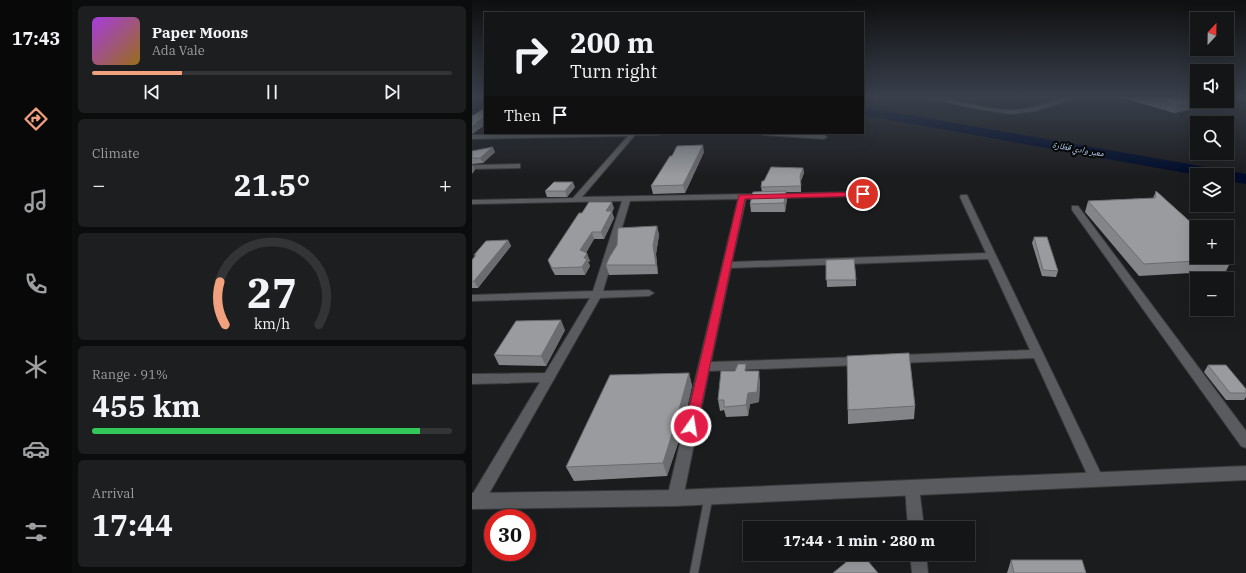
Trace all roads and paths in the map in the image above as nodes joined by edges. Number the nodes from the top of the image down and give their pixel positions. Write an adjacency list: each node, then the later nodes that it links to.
1 (590, 134): 2 (street); 4 (street)
2 (633, 134): 13 (street)
3 (778, 134): 6 (street)
4 (482, 135): 5 (street)
5 (472, 137)
6 (824, 137)
7 (472, 166): 8 (street)
8 (516, 166)
9 (863, 194): 10 (street)
10 (742, 197): 12 (street); 17 (street)
11 (964, 197): 16 (street)
12 (627, 199): 13 (street); 19 (street)
13 (575, 200): 14 (street)
14 (472, 202)
15 (1075, 208): 27 (street)
16 (992, 256): 17 (street); 21 (street)
17 (726, 265): 24 (street)
18 (649, 292): 19 (street)
19 (597, 294): 20 (street); 25 (street)
20 (472, 298)
21 (1038, 354): 22 (street); 29 (street)
22 (887, 360)
23 (871, 361): 24 (street)
24 (704, 368): 32 (street)
25 (549, 377): 26 (street); 33 (street)
26 (472, 379)
27 (1246, 442)
28 (1246, 473): 29 (street)
29 (1097, 480): 30 (street)
30 (912, 487): 31 (street); 34 (street)
31 (708, 497): 32 (street); 36 (lane)
32 (675, 498): 33 (street)
33 (474, 501)
34 (915, 521)
35 (919, 561): 37 (street)
36 (694, 573)
37 (920, 573)

